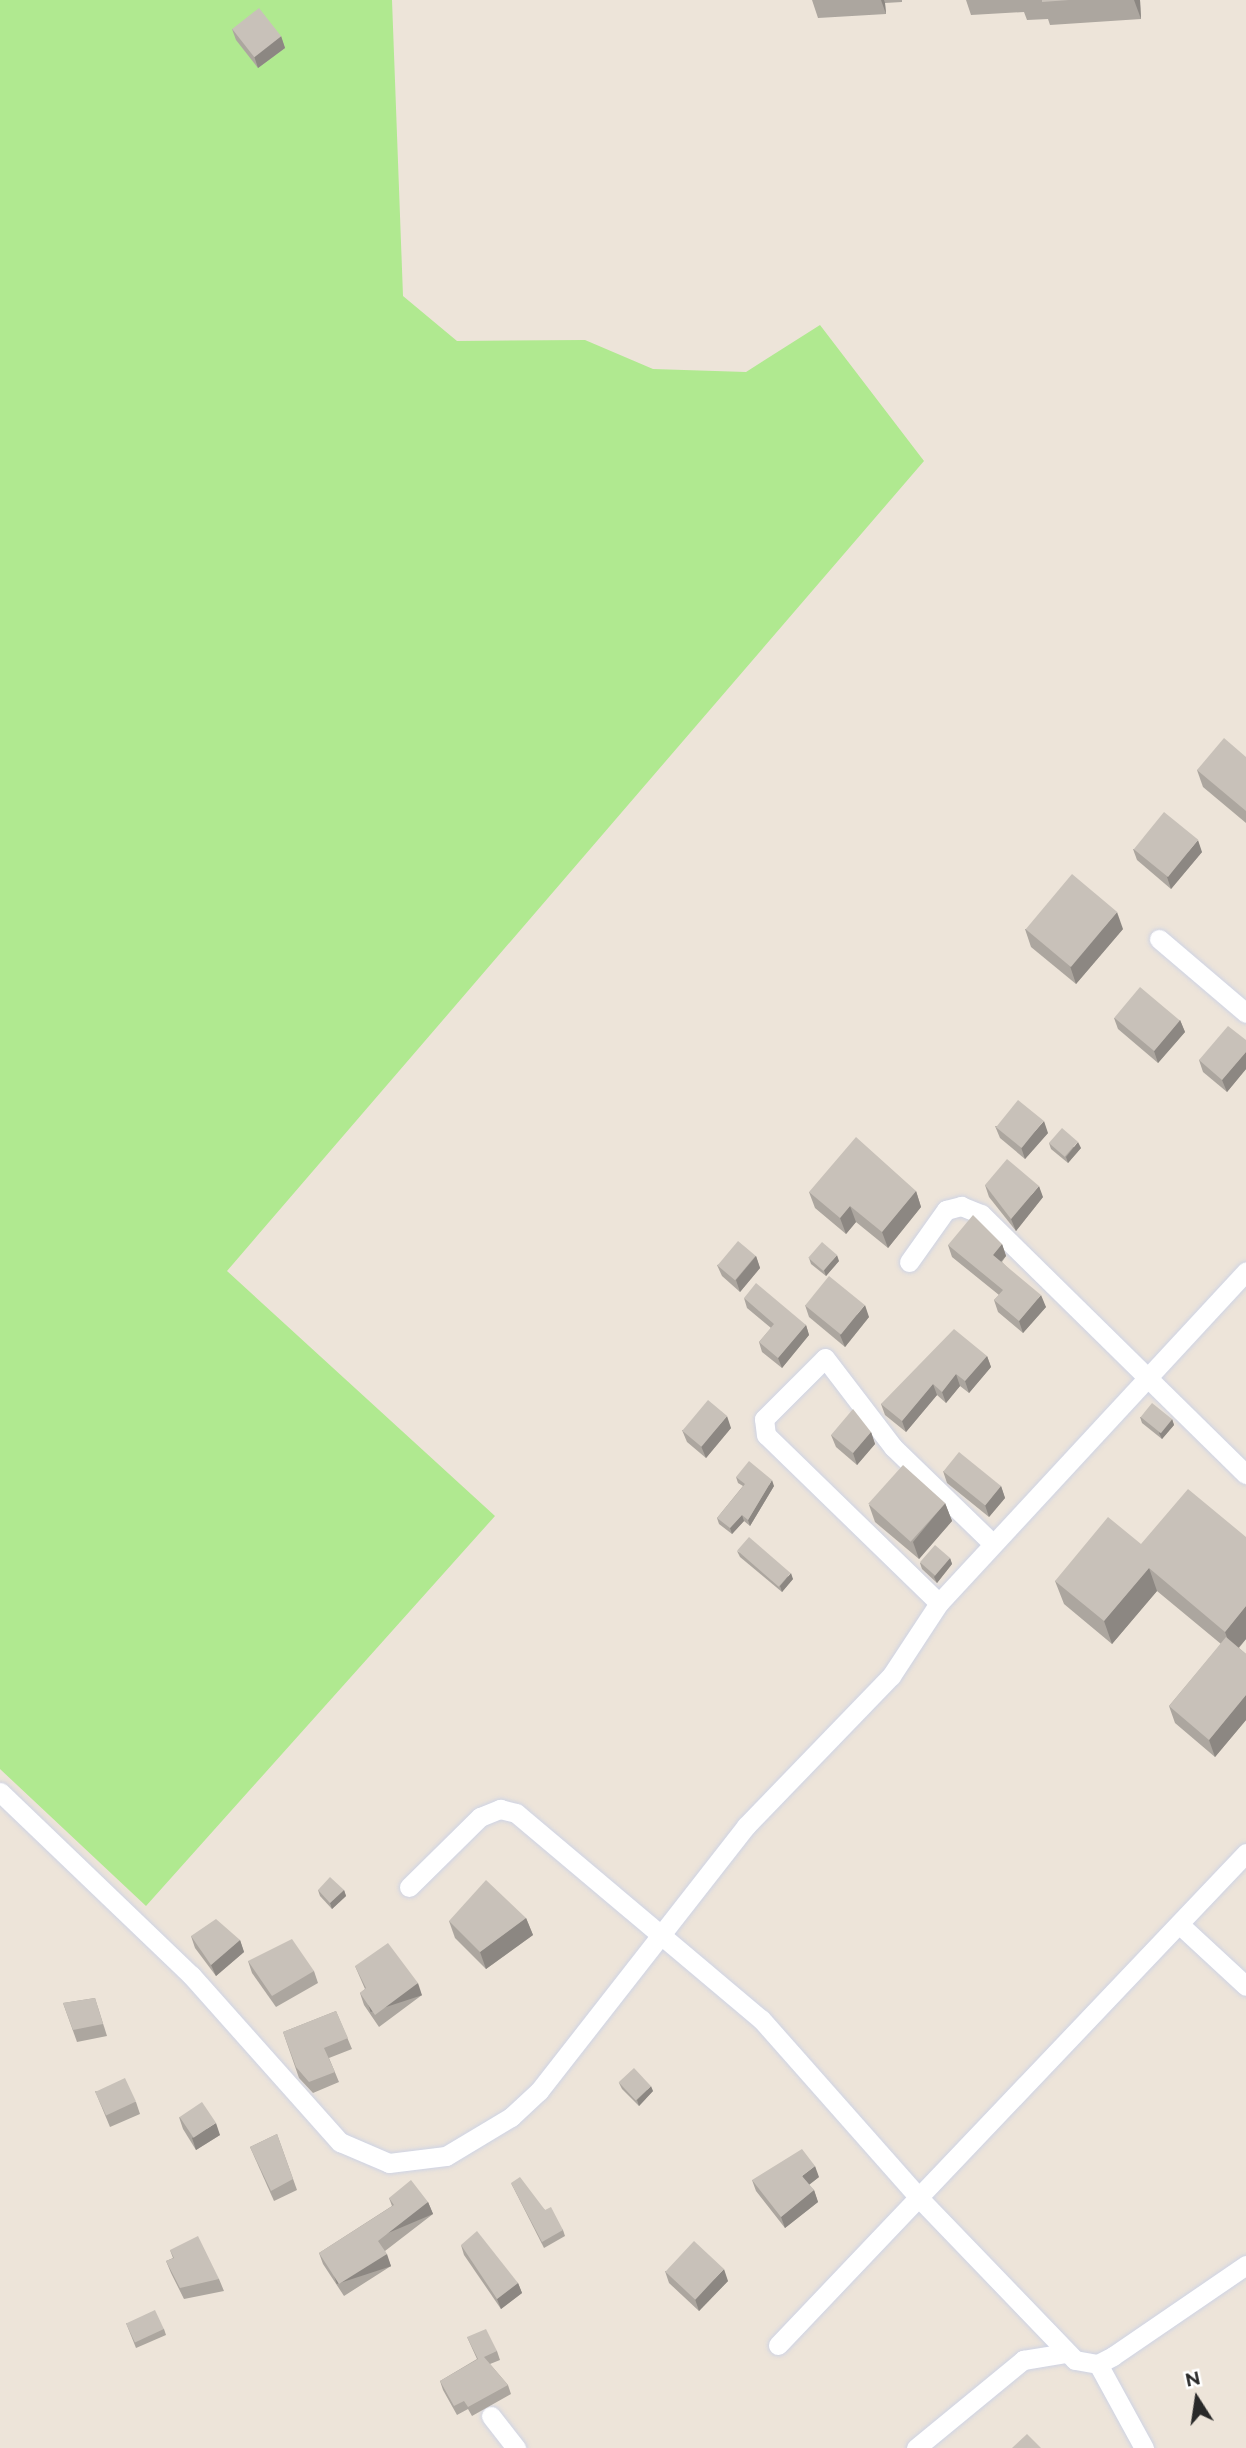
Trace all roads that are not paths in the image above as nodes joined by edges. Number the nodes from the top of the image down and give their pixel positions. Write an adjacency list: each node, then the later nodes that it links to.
1 (1159, 939): 2 (street)
2 (1246, 1013)
3 (909, 1262): 5 (street)
4 (1246, 1271): 5 (street)
5 (1145, 1379): 6 (street); 7 (street)
6 (1246, 1474)
7 (992, 1543): 8 (street); 8 (street)
8 (939, 1603): 13 (street)
9 (0, 1792): 13 (street)
10 (1246, 1853): 12 (street)
11 (409, 1887): 13 (street)
12 (1179, 1924): 14 (street); 15 (street)
13 (661, 1940): 15 (street)
14 (1246, 1986)
15 (920, 2199): 17 (street); 18 (street)
16 (1246, 2265): 19 (street)
17 (778, 2345)
18 (1066, 2353): 19 (street); 22 (street)
19 (1098, 2364): 23 (street)
20 (491, 2416): 21 (street)
21 (516, 2448)
22 (916, 2448)
23 (1143, 2448)

